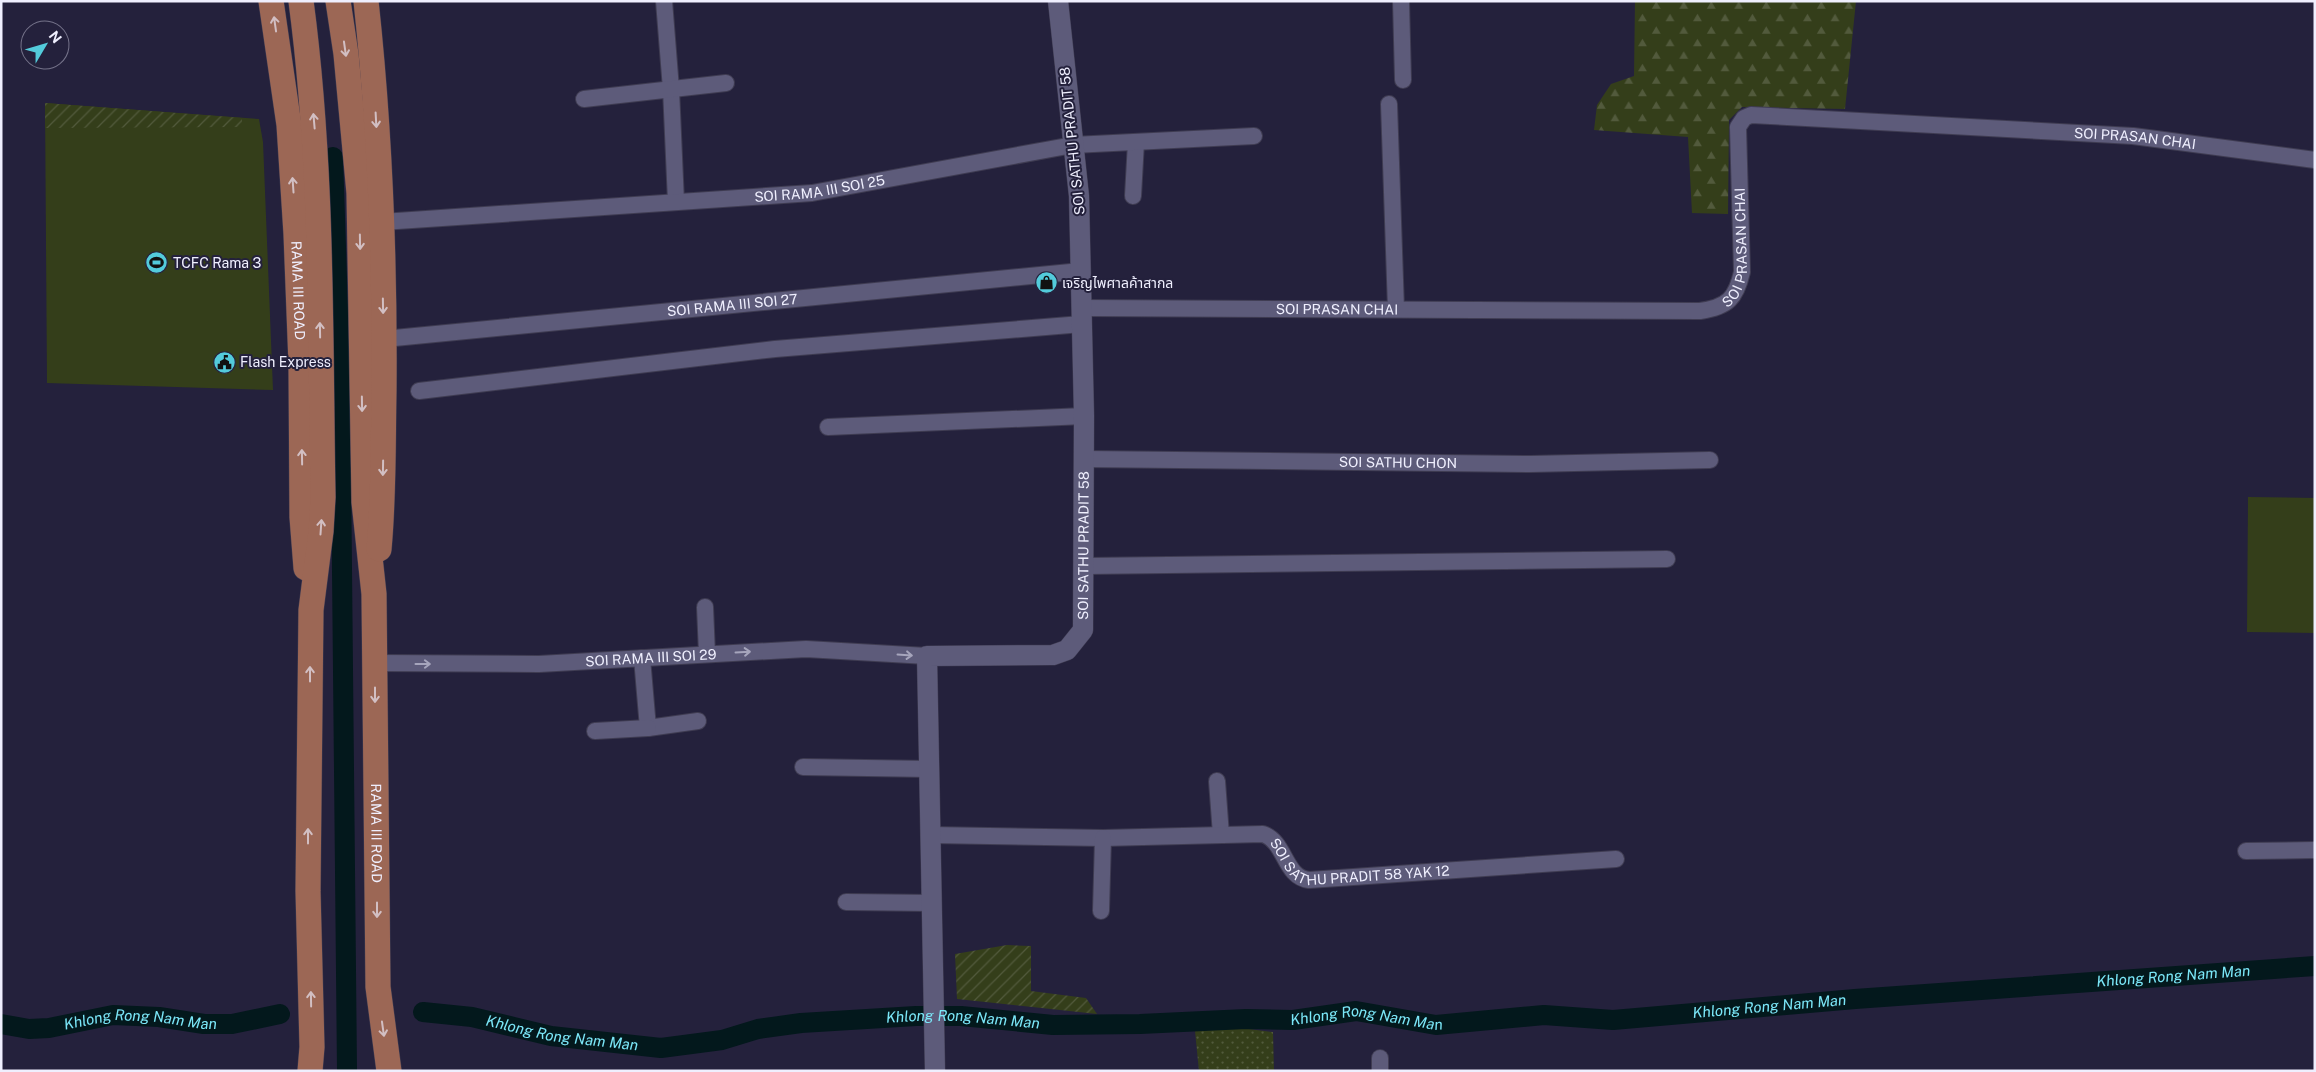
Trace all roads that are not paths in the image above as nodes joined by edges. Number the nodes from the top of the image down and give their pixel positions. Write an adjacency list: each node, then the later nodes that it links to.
1 (271, 1): 33 (main road, RAMA III ROAD, one-way to 1)
2 (301, 1): 33 (main road, RAMA III ROAD, one-way to 2)
3 (338, 1): 31 (main road, RAMA III ROAD, one-way to 31)
4 (366, 1): 19 (main road, RAMA III ROAD, one-way to 19)
5 (664, 1): 10 (street)
6 (1058, 1): 15 (street, SOI SATHU PRADIT 58)
7 (1401, 1): 8 (street)
8 (1403, 80)
9 (726, 83): 10 (street)
10 (671, 89): 11 (street); 18 (street)
11 (584, 99)
12 (1389, 104): 21 (street)
13 (1254, 136): 14 (street, SOI RAMA III SOI 25)
14 (1136, 142): 15 (street, SOI RAMA III SOI 25); 17 (street)
15 (1073, 145): 18 (street, SOI RAMA III SOI 25); 20 (street, SOI SATHU PRADIT 58)
16 (2315, 160): 21 (street, SOI PRASAN CHAI)
17 (1133, 196)
18 (676, 202): 19 (street, SOI RAMA III SOI 25)
19 (382, 222): 23 (main road, RAMA III ROAD, one-way to 23)
20 (1081, 271): 22 (street, SOI SATHU PRADIT 58); 23 (street, SOI RAMA III SOI 27)
21 (1396, 310): 22 (street, SOI PRASAN CHAI)
22 (1082, 316): 24 (street, SOI PRASAN CHAI); 25 (street, SOI SATHU PRADIT 58)
23 (384, 339): 31 (main road, RAMA III ROAD, one-way to 31)
24 (419, 392)
25 (1084, 416): 26 (street); 27 (street, SOI SATHU PRADIT 58)
26 (828, 427)
27 (1084, 459): 28 (street, SOI SATHU CHON); 30 (street, SOI SATHU PRADIT 58)
28 (1710, 460)
29 (1667, 559): 30 (street)
30 (1084, 566): 35 (street, SOI SATHU PRADIT 58)
31 (374, 594): 37 (main road, RAMA III ROAD)
32 (706, 607): 34 (street)
33 (310, 610): 53 (main road, RAMA III ROAD, one-way to 33)
34 (707, 654): 35 (street, SOI RAMA III SOI 29, one-way to 35); 36 (street, SOI RAMA III SOI 29)
35 (927, 656): 42 (street)
36 (642, 658): 37 (street, SOI RAMA III SOI 29, one-way to 36); 39 (street)
37 (375, 663): 54 (main road, RAMA III ROAD, one-way to 54)
38 (698, 721): 39 (street)
39 (648, 728): 40 (street)
40 (595, 731)
41 (803, 767): 42 (street)
42 (930, 769): 44 (street)
43 (1217, 780): 45 (street)
44 (932, 835): 46 (street, SOI SATHU PRADIT 58 YAK 12); 51 (street)
45 (1221, 835): 46 (street, SOI SATHU PRADIT 58 YAK 12); 49 (street, SOI SATHU PRADIT 58 YAK 12)
46 (1103, 838): 52 (street)
47 (2315, 850): 48 (street)
48 (2246, 851)
49 (1616, 859)
50 (846, 902): 51 (street)
51 (933, 904): 55 (street)
52 (1101, 911)
53 (310, 1071)
54 (389, 1071)
55 (935, 1071)

